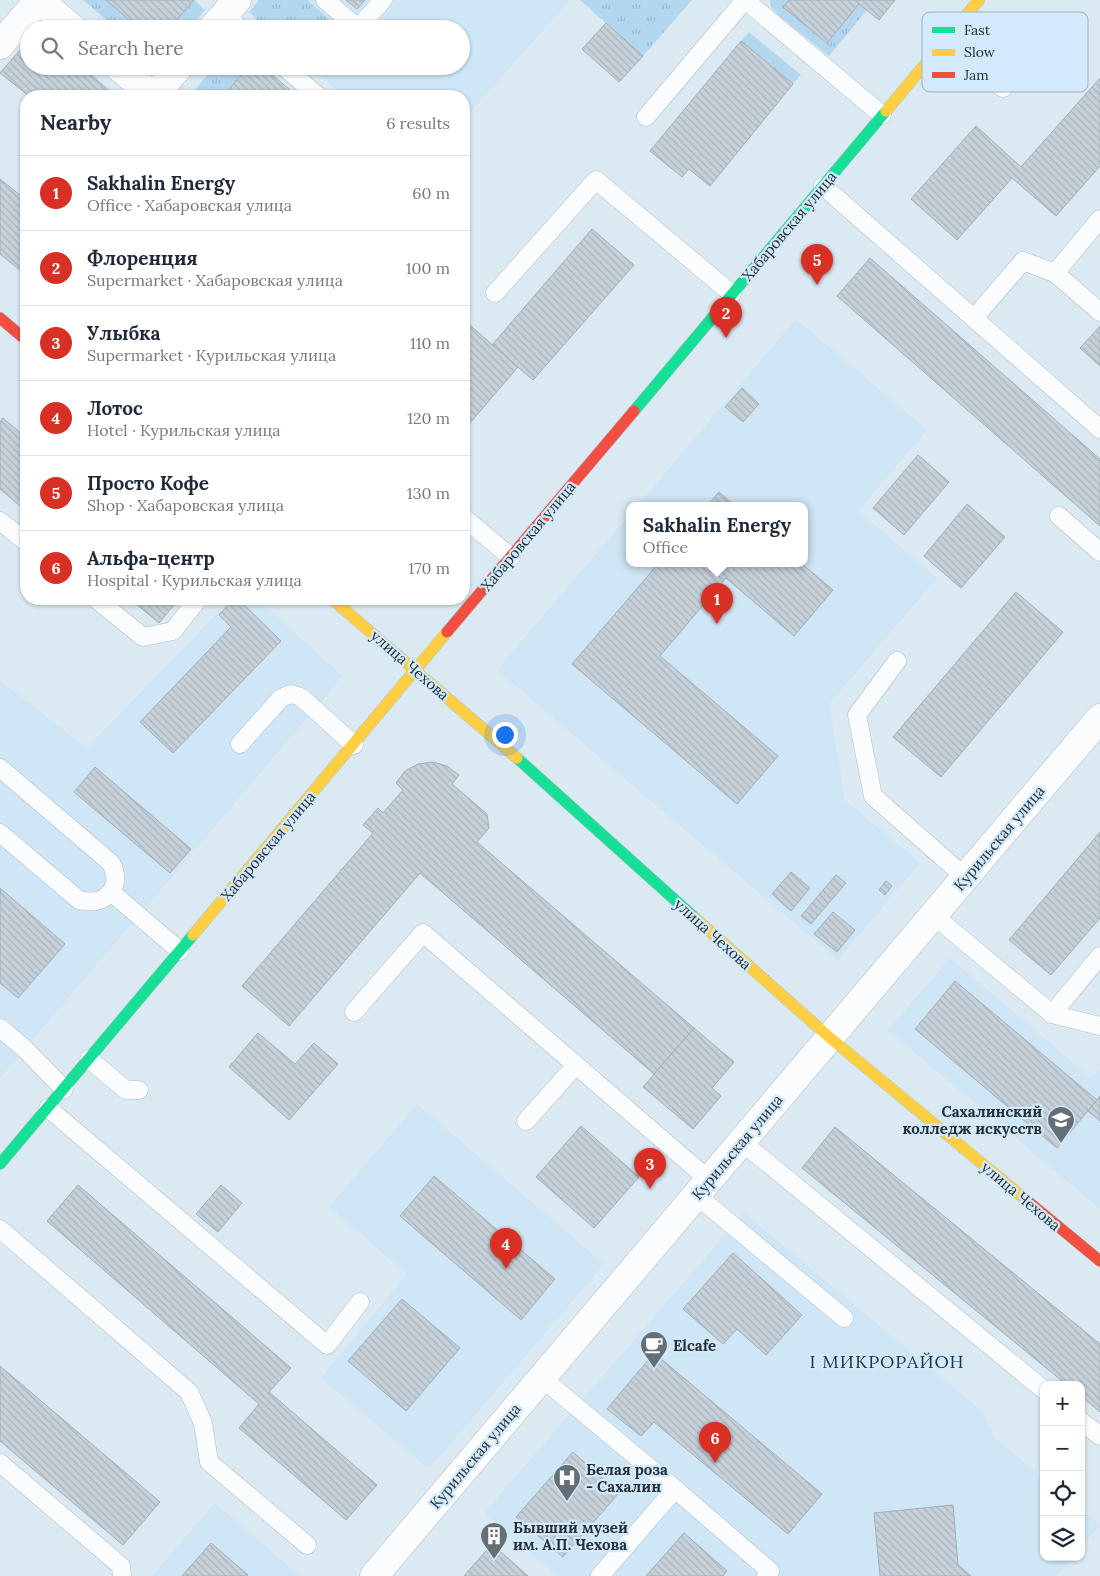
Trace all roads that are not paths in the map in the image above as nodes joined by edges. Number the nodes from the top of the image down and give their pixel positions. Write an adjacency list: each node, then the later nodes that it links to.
1 (325, 0): 8 (lane)
2 (383, 0): 9 (lane)
3 (745, 0): 19 (lane); 20 (lane)
4 (980, 0): 5 (street, Хабаровская улица)
5 (970, 12)
6 (22, 20): 7 (street)
7 (62, 20)
8 (349, 20)
9 (365, 20)
10 (20, 22): 11 (street)
11 (0, 45)
12 (922, 68): 19 (street, Хабаровская улица)
13 (128, 75): 16 (street)
14 (172, 75): 17 (street)
15 (294, 75): 18 (lane)
16 (146, 90)
17 (158, 90)
18 (311, 90)
19 (882, 115): 21 (street, Хабаровская улица)
20 (646, 117)
21 (823, 186): 25 (street, Хабаровская улица); 28 (lane)
22 (1100, 219): 23 (lane)
23 (1055, 273): 26 (lane); 28 (lane)
24 (496, 293): 25 (lane)
25 (732, 294): 36 (street, Хабаровская улица)
26 (1100, 312)
27 (0, 318): 29 (street)
28 (974, 318): 30 (lane)
29 (20, 335)
30 (1100, 429)
31 (1059, 516): 35 (lane)
32 (0, 521): 34 (lane)
33 (470, 523): 36 (lane)
34 (20, 537)
35 (1100, 552)
36 (511, 557): 41 (street, Хабаровская улица)
37 (103, 605): 38 (lane)
38 (193, 605)
39 (339, 605): 41 (street, улица Чехова)
40 (897, 661): 47 (lane)
41 (416, 670): 44 (street, Хабаровская улица); 56 (street, улица Чехова)
42 (1100, 718): 47 (street, Курильская улица)
43 (240, 744): 44 (lane)
44 (354, 745): 50 (street, Хабаровская улица)
45 (0, 768): 48 (lane)
46 (0, 833): 48 (lane)
47 (965, 877): 49 (street, Курильская улица)
48 (111, 892): 50 (lane)
49 (933, 915): 53 (lane); 56 (street, Курильская улица)
50 (180, 951): 57 (street, Хабаровская улица)
51 (1100, 956): 53 (lane)
52 (354, 1012): 58 (lane)
53 (1052, 1014): 54 (lane)
54 (1100, 1026)
55 (0, 1028): 59 (lane)
56 (829, 1037): 63 (street, Курильская улица); 67 (street, улица Чехова)
57 (89, 1059): 59 (street, Хабаровская улица); 60 (lane)
58 (576, 1065): 62 (lane); 65 (lane)
59 (64, 1088): 61 (street, Хабаровская улица)
60 (138, 1090)
61 (48, 1108): 64 (street, Хабаровская улица); 68 (lane)
62 (526, 1121)
63 (742, 1142): 65 (street, Курильская улица); 71 (lane)
64 (0, 1164)
65 (703, 1187): 69 (lane); 70 (street, Курильская улица)
66 (0, 1229): 76 (lane)
67 (1100, 1261)
68 (360, 1302)
69 (844, 1318)
70 (542, 1378): 75 (lane); 78 (street, Курильская улица)
71 (1040, 1387)
72 (1085, 1424): 73 (lane)
73 (1100, 1436)
74 (0, 1462): 77 (lane)
75 (675, 1489): 79 (lane); 80 (lane)
76 (307, 1545)
77 (122, 1576)
78 (374, 1576)
79 (600, 1576)
80 (766, 1576)

